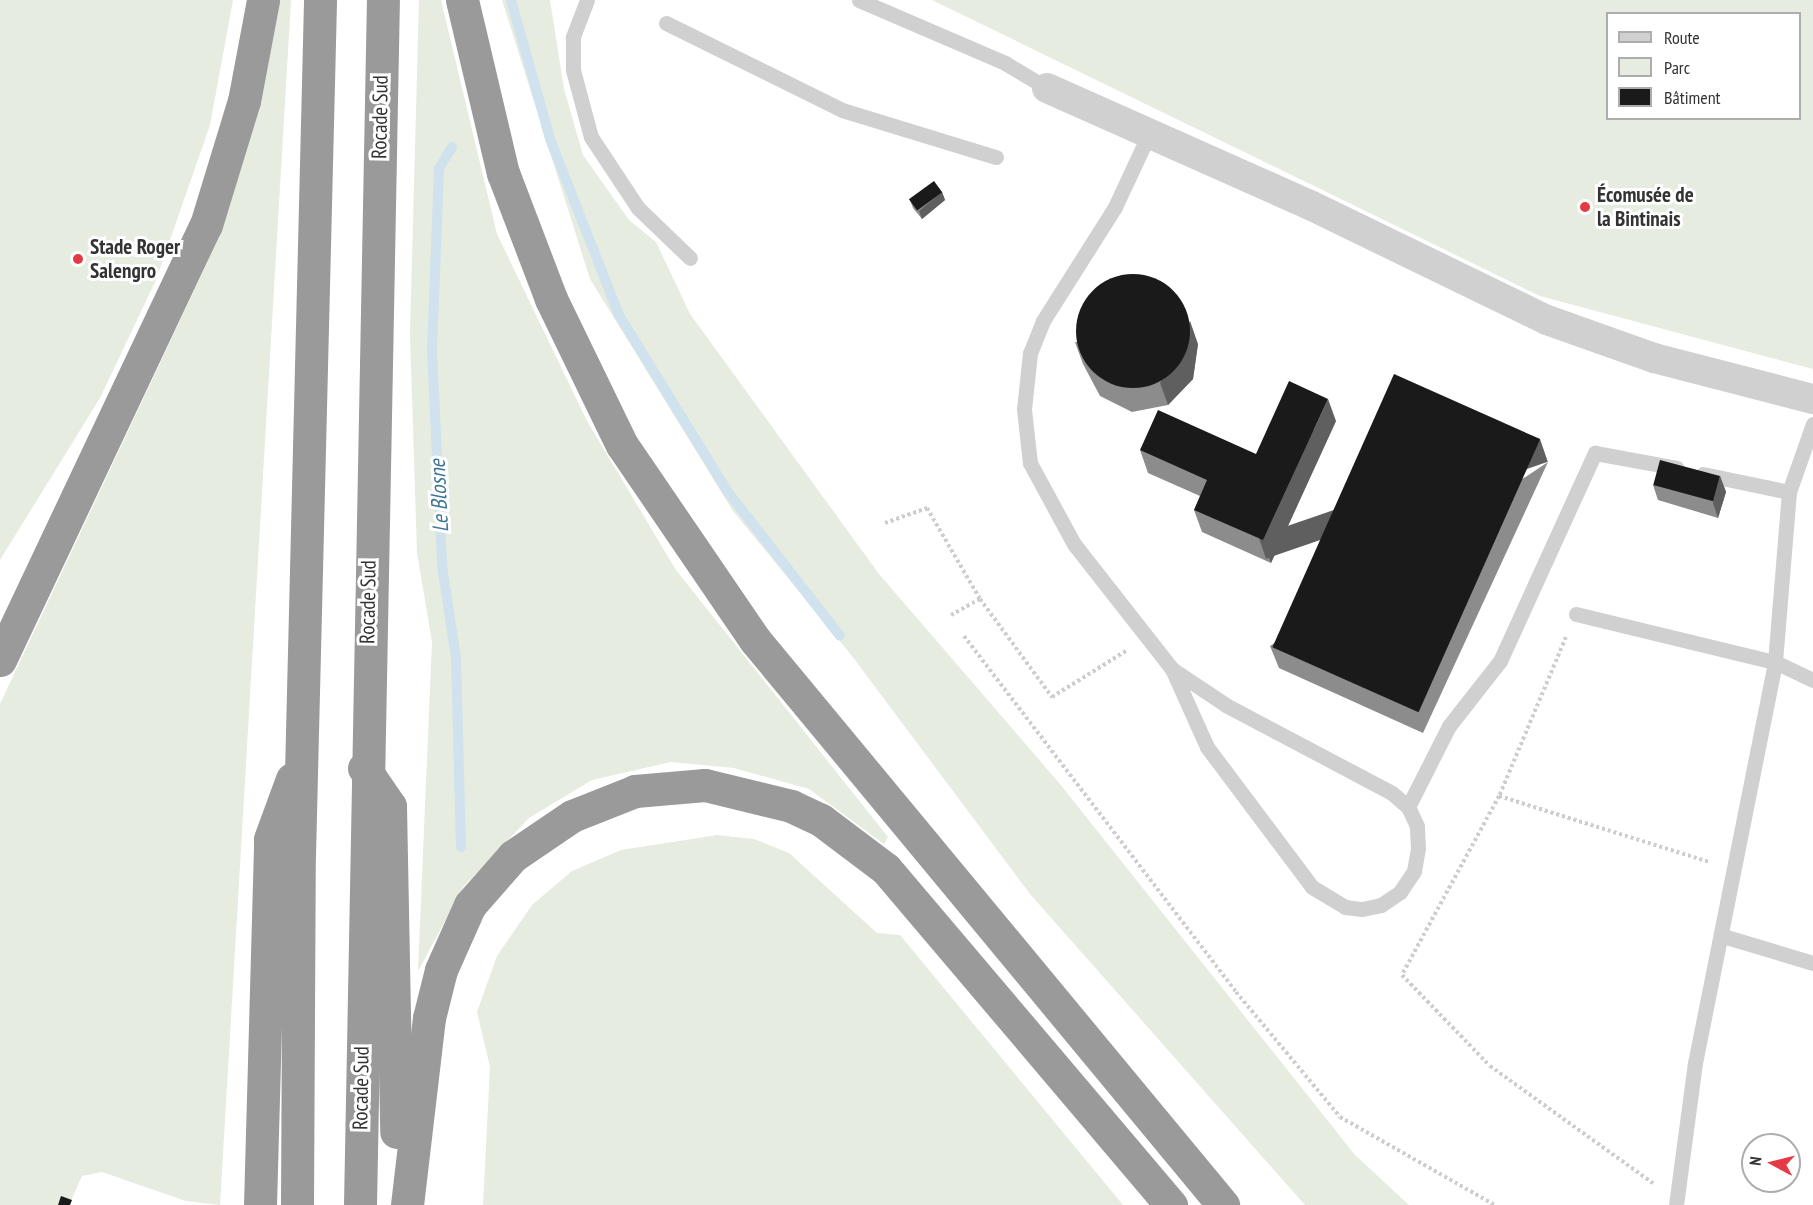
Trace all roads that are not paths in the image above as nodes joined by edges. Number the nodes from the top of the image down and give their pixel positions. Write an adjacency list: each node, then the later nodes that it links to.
1 (263, 0): 15 (highway)
2 (320, 0): 22 (highway)
3 (383, 0): 23 (highway, Rocade Sud)
4 (462, 0): 33 (highway)
5 (587, 0): 11 (lane)
6 (862, 0): 8 (lane)
7 (666, 23): 10 (lane)
8 (1047, 88): 9 (street)
9 (1149, 135): 12 (street); 20 (lane)
10 (996, 157)
11 (690, 258)
12 (1813, 399)
13 (1813, 424): 14 (lane)
14 (1788, 492): 19 (lane); 24 (lane)
15 (74, 504): 17 (highway); 18 (highway)
16 (1576, 614): 19 (lane)
17 (0, 619)
18 (0, 660)
19 (1776, 662): 21 (lane); 25 (lane)
20 (1172, 669): 24 (lane); 24 (lane)
21 (1813, 680)
22 (302, 750): 29 (highway); 30 (highway)
23 (364, 768): 27 (highway); 31 (highway, Rocade Sud)
24 (1408, 807)
25 (1723, 936): 26 (lane); 28 (lane)
26 (1813, 963)
27 (407, 1202): 32 (highway)
28 (1675, 1202)
29 (260, 1205)
30 (297, 1205)
31 (360, 1205)
32 (1171, 1205)
33 (1223, 1205)

